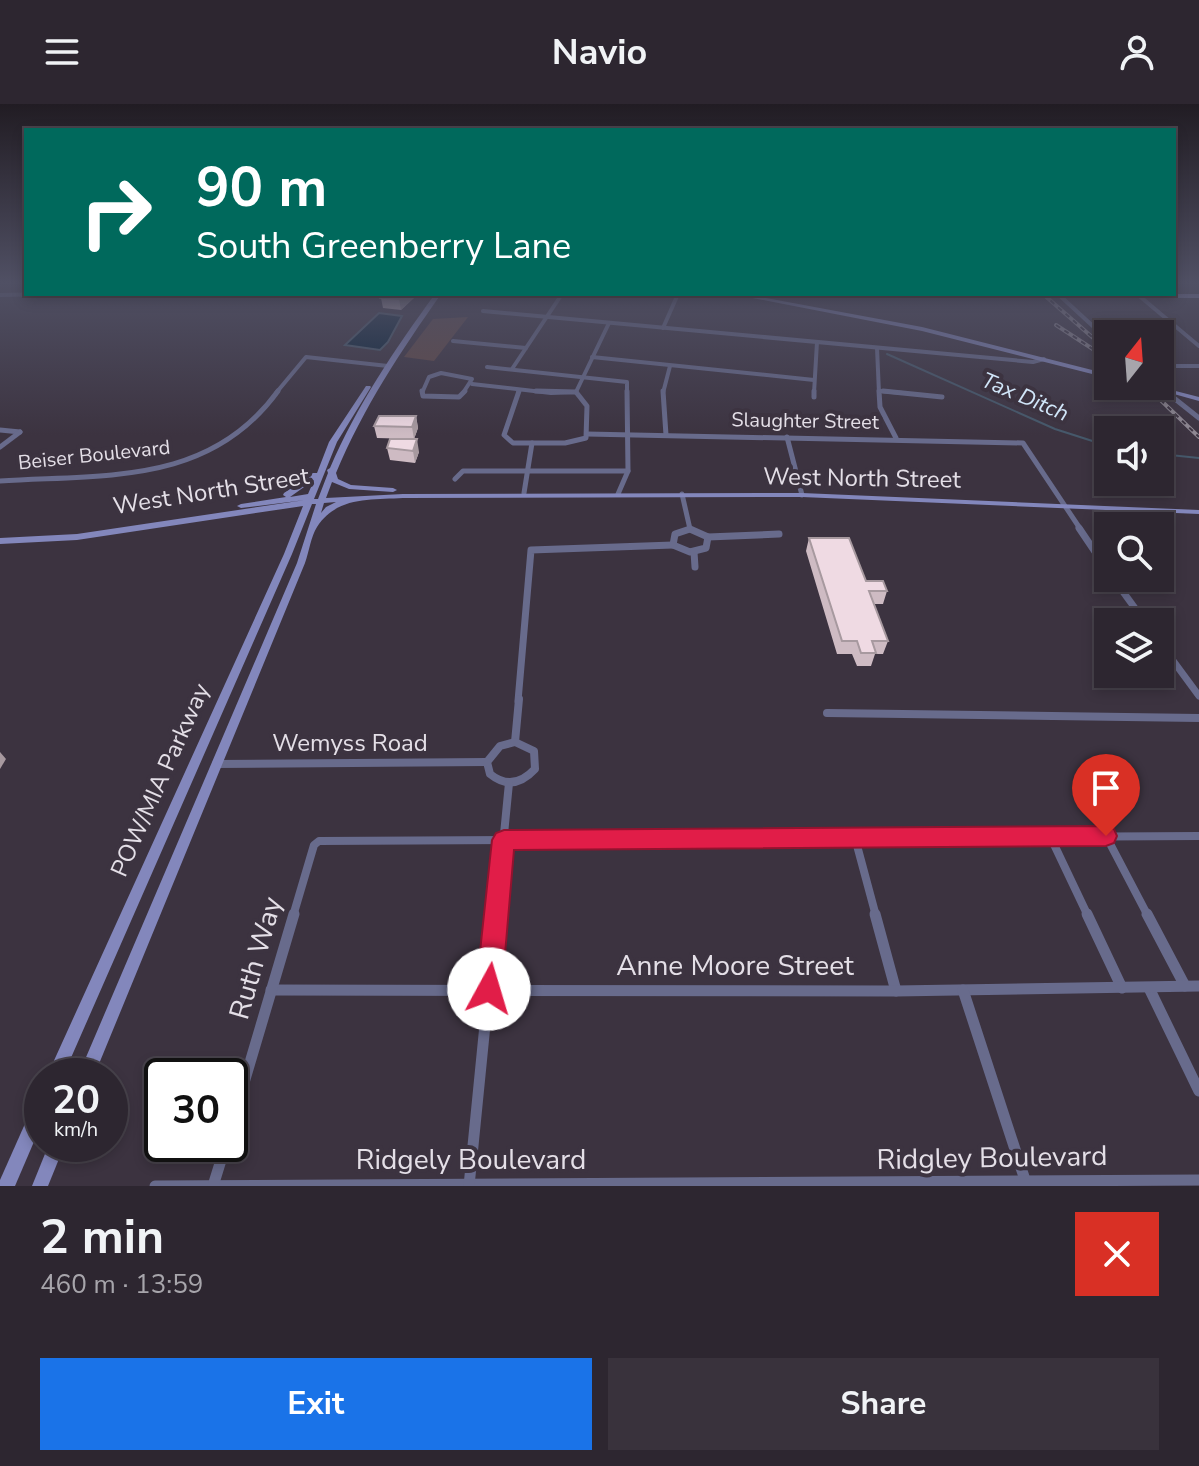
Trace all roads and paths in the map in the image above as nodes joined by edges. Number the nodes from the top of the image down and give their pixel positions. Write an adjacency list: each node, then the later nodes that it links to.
1 (410, 334): 12 (main road)
2 (535, 334): 8 (street)
3 (603, 334): 10 (street)
4 (734, 334): 7 (street)
5 (944, 334): 11 (main road)
6 (453, 341): 8 (street)
7 (817, 342): 9 (street); 20 (street)
8 (526, 348): 17 (street)
9 (877, 348): 11 (street); 23 (street)
10 (592, 357): 13 (street); 19 (street)
11 (1044, 359): 18 (main road)
12 (388, 366): 39 (main road); 42 (main road); 44 (street, Beiser Boulevard)
13 (670, 366): 20 (street); 34 (street)
14 (1174, 366): 15 (street)
15 (1199, 366)
16 (487, 367): 17 (street)
17 (512, 369): 19 (street)
18 (1094, 372)
19 (582, 377): 24 (street); 33 (street)
20 (814, 380): 26 (street)
21 (472, 384): 21 (street); 22 (street)
22 (519, 390): 24 (street); 37 (street)
23 (880, 391): 27 (street); 36 (street)
24 (576, 392): 32 (street)
25 (1174, 392): 29 (main road)
26 (814, 397)
27 (942, 397)
28 (1174, 399): 30 (street)
29 (1199, 399)
30 (1199, 418)
31 (0, 430): 38 (street)
32 (587, 434): 33 (street, Slaughter Street); 37 (street, Slaughter Street)
33 (629, 435): 34 (street, Slaughter Street); 41 (street)
34 (666, 435): 35 (street, Slaughter Street)
35 (787, 437): 36 (street, Slaughter Street); 49 (street)
36 (896, 438): 53 (street, Slaughter Street)
37 (532, 443): 40 (street)
38 (0, 447)
39 (331, 470): 45 (main road); 51 (main road)
40 (527, 471): 41 (street); 43 (street); 46 (street)
41 (628, 471): 47 (street)
42 (320, 472): 51 (main road); 52 (main road)
43 (455, 479)
44 (0, 481)
45 (393, 490): 46 (main road, West North Street); 51 (main road, West North Street)
46 (524, 493): 47 (main road, West North Street); 50 (main road, West North Street)
47 (618, 494): 48 (main road, West North Street)
48 (682, 494): 49 (main road, West North Street); 57 (street)
49 (802, 495): 53 (main road, West North Street)
50 (360, 498): 51 (main road, West North Street); 58 (main road)
51 (314, 499): 52 (main road, West North Street); 54 (main road, West North Street); 56 (main road, POW/MIA Parkway); 58 (main road, POW/MIA Parkway)
52 (274, 501): 60 (main road, West North Street)
53 (1062, 505): 55 (main road, West North Street); 64 (street)
54 (253, 511): 56 (main road); 60 (main road, West North Street)
55 (1199, 512)
56 (298, 528): 72 (main road, POW/MIA Parkway)
57 (690, 529): 61 (street); 63 (street)
58 (310, 530): 74 (main road, POW/MIA Parkway)
59 (779, 534): 61 (street)
60 (50, 537): 62 (main road, West North Street)
61 (708, 537): 65 (street)
62 (0, 541)
63 (673, 545): 65 (street); 71 (street)
64 (1094, 551)
65 (694, 552): 66 (street)
66 (695, 567)
67 (1174, 662): 68 (street)
68 (1199, 696)
69 (827, 713): 70 (street)
70 (1199, 718)
71 (515, 742): 73 (street); 75 (street)
72 (200, 750): 74 (main road); 89 (main road, POW/MIA Parkway)
73 (487, 762): 74 (street, Wemyss Road); 75 (street)
74 (214, 764): 90 (main road, POW/MIA Parkway)
75 (509, 783): 80 (street)
76 (1050, 836): 77 (street); 79 (street); 83 (street)
77 (1106, 836): 78 (street); 81 (street)
78 (1199, 836)
79 (855, 838): 80 (street); 88 (street)
80 (504, 840): 85 (street); 86 (street, Ruth Way)
81 (1185, 986): 82 (street, Anne Moore Street); 84 (street, Anne Moore Street)
82 (1199, 986)
83 (1122, 988): 84 (street, Anne Moore Street); 87 (street, Anne Moore Street)
84 (1149, 988): 92 (street)
85 (489, 989): 86 (street, Anne Moore Street); 88 (street, Anne Moore Street); 99 (street)
86 (271, 990): 91 (street, Ruth Way)
87 (963, 990): 88 (street, Anne Moore Street); 98 (street)
88 (896, 991)
89 (63, 1058)
90 (93, 1058)
91 (248, 1069)
92 (1199, 1091)
93 (24, 1146): 101 (main road)
94 (50, 1162): 102 (main road)
95 (221, 1162): 104 (street)
96 (1199, 1180): 98 (street, Ridgley Boulevard)
97 (786, 1184): 99 (street, Ridgely Boulevard); 100 (street, Ridgley Boulevard)
98 (1027, 1184): 100 (street, Ridgley Boulevard)
99 (469, 1185): 104 (street, Ridgely Boulevard)
100 (818, 1185)
101 (6, 1186)
102 (40, 1186)
103 (155, 1186): 104 (street, Ridgely Boulevard)
104 (214, 1186)

